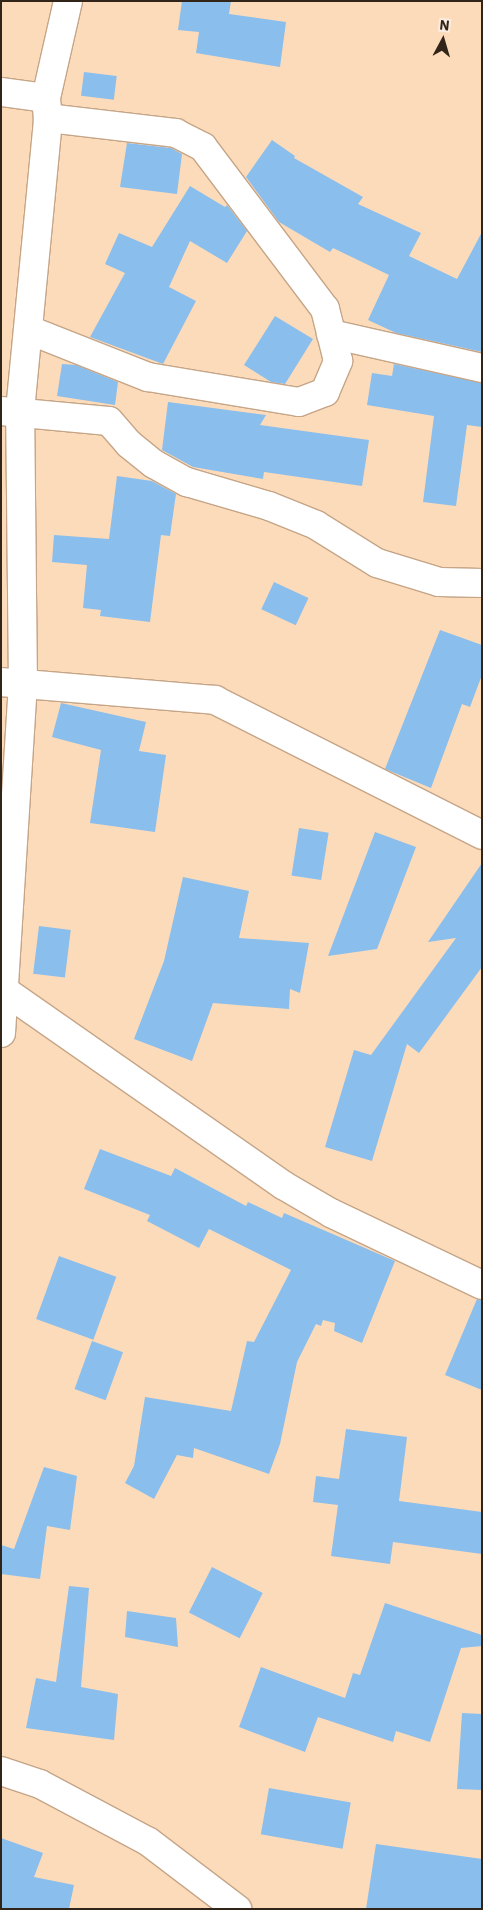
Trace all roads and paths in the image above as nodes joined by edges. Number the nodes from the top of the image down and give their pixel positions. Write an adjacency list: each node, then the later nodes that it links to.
1 (68, 1): 3 (street)
2 (1, 92): 3 (street)
3 (47, 108): 4 (street); 5 (street)
4 (29, 330): 5 (street); 7 (street)
5 (331, 334): 6 (street)
6 (482, 368)
7 (11, 411): 8 (street); 9 (street)
8 (482, 583)
9 (12, 684): 10 (street); 11 (street)
10 (482, 835)
11 (5, 991): 12 (street); 13 (street)
12 (1, 1033)
13 (482, 1286)
14 (1, 1771): 15 (street)
15 (237, 1909)

